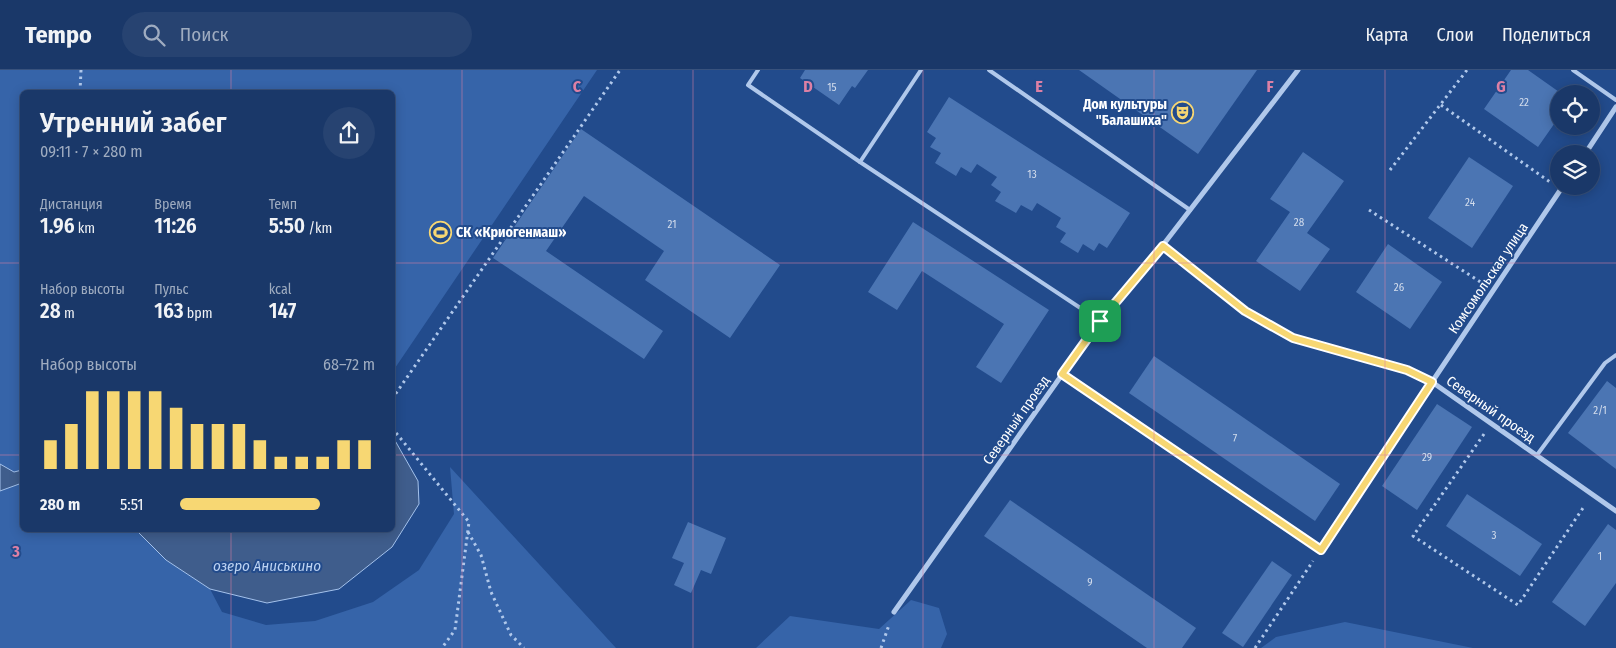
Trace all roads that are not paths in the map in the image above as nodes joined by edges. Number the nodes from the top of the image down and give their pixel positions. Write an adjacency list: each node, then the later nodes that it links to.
1 (758, 70): 9 (lane)
2 (921, 70): 9 (lane)
3 (989, 70): 11 (lane)
4 (1298, 70): 11 (street, Северный проезд)
5 (1573, 70): 6 (lane)
6 (1616, 100)
7 (1616, 107): 8 (street)
8 (1591, 145)
9 (860, 162): 13 (lane)
10 (1557, 195): 16 (street, Комсомольская улица)
11 (1190, 210): 12 (street, Северный проезд)
12 (1163, 246): 13 (street, Северный проезд); 16 (street, Северный проезд)
13 (1100, 321): 15 (street, Северный проезд)
14 (1616, 355): 17 (lane)
15 (1062, 374): 19 (lane); 20 (street, Северный проезд)
16 (1432, 382): 17 (street, Северный проезд)
17 (1537, 455): 18 (street, Северный проезд)
18 (1616, 511)
19 (1321, 550)
20 (894, 612)

